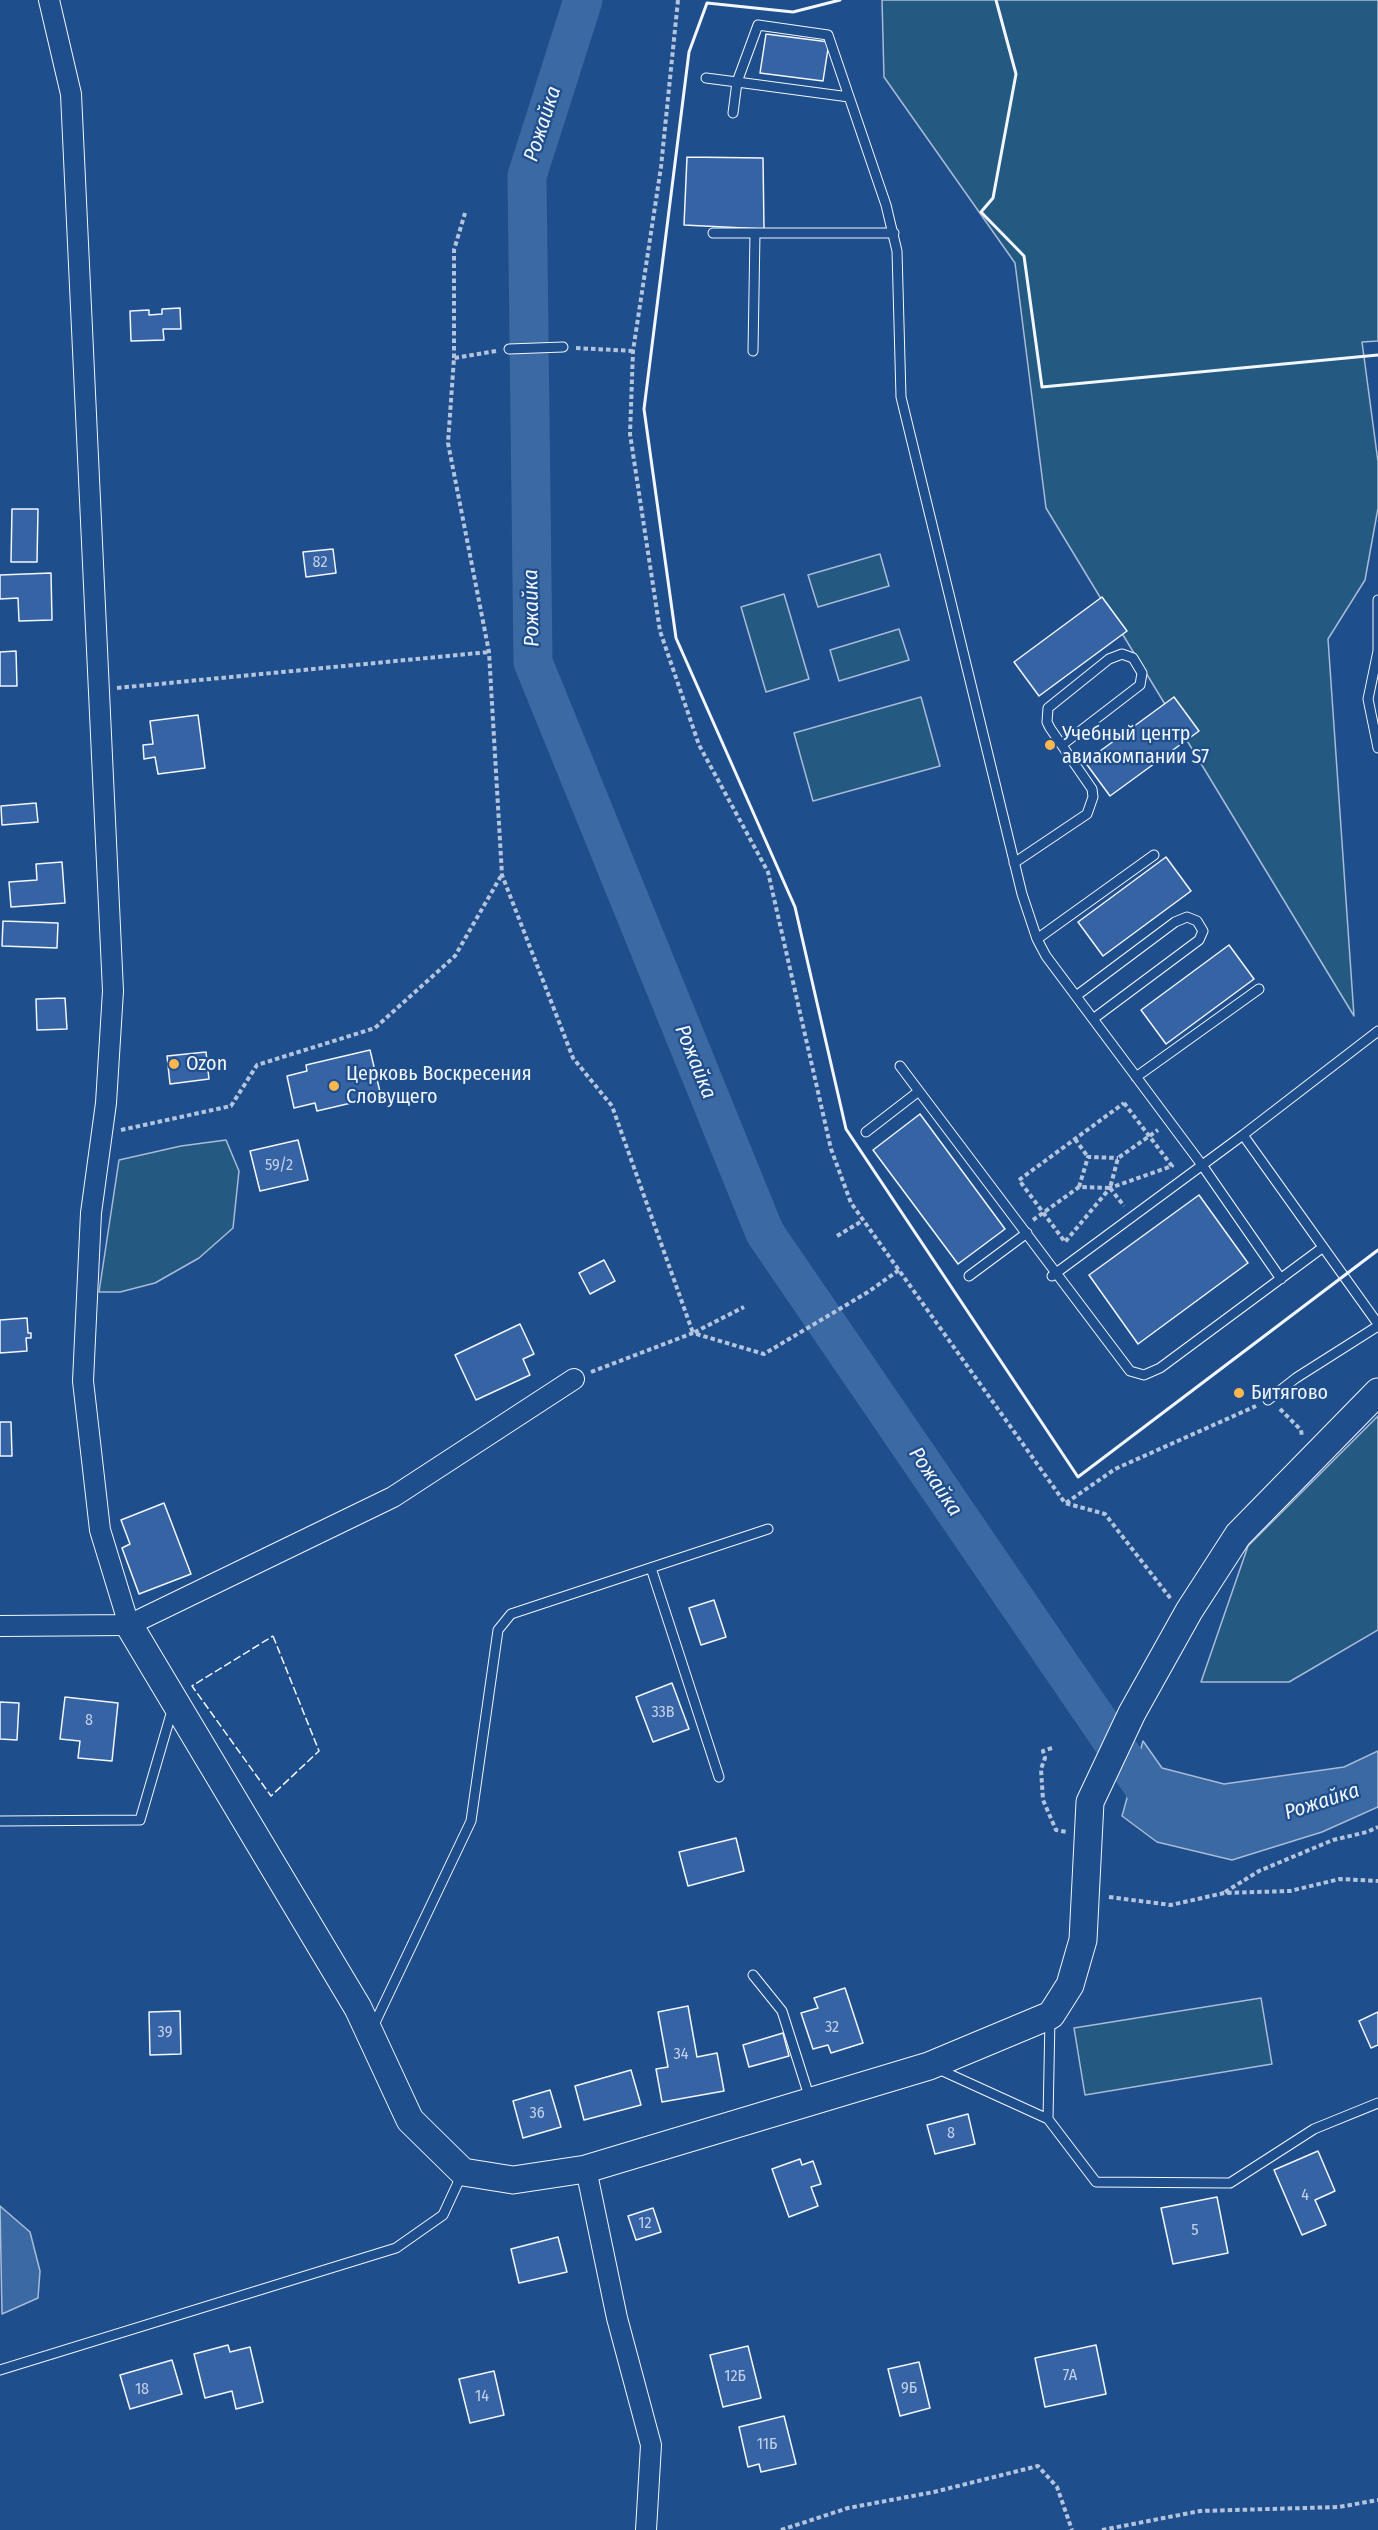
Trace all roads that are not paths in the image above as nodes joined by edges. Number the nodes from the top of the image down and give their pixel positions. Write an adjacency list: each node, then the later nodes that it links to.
1 (49, 0): 40 (street)
2 (706, 78): 3 (lane)
3 (737, 82): 4 (lane); 4 (lane); 5 (lane)
4 (849, 97): 8 (lane)
5 (733, 113)
6 (713, 233): 7 (lane)
7 (755, 233): 8 (lane); 11 (lane)
8 (894, 233): 17 (lane)
9 (563, 347): 10 (lane)
10 (509, 349)
11 (753, 351)
12 (1378, 600): 13 (lane)
13 (1378, 650): 15 (lane)
14 (1062, 745): 14 (lane); 17 (lane)
15 (1378, 748)
16 (1154, 855): 18 (lane)
17 (1014, 863): 18 (lane)
18 (1037, 939): 20 (lane)
19 (1259, 989): 24 (lane)
20 (1076, 996): 21 (lane); 21 (lane)
21 (1093, 1019): 24 (lane)
22 (1378, 1031): 27 (lane)
23 (900, 1066): 25 (lane)
24 (1136, 1077): 28 (lane)
25 (919, 1091): 26 (lane); 29 (lane)
26 (866, 1132)
27 (1243, 1135): 28 (lane); 30 (lane)
28 (1202, 1165): 31 (lane); 33 (lane)
29 (1024, 1230): 31 (lane); 32 (lane)
30 (1322, 1248): 33 (lane); 34 (lane)
31 (1054, 1274): 33 (lane)
32 (969, 1276)
33 (1281, 1279)
34 (1378, 1325): 37 (lane)
35 (574, 1379): 40 (street)
36 (1378, 1392): 46 (street)
37 (1268, 1400)
38 (768, 1529): 39 (lane)
39 (651, 1568): 43 (lane); 47 (lane)
40 (129, 1625): 41 (street); 42 (street)
41 (0, 1626)
42 (175, 1702): 44 (lane); 47 (street)
43 (719, 1777)
44 (0, 1821)
45 (753, 1976): 49 (lane)
46 (1050, 2015): 48 (street); 51 (lane)
47 (370, 2034): 53 (street)
48 (930, 2066): 49 (street); 51 (lane)
49 (811, 2102): 52 (street)
50 (1378, 2103): 51 (lane)
51 (1048, 2119)
52 (586, 2169): 53 (street); 55 (street)
53 (463, 2172): 54 (lane)
54 (0, 2370)
55 (646, 2530)

